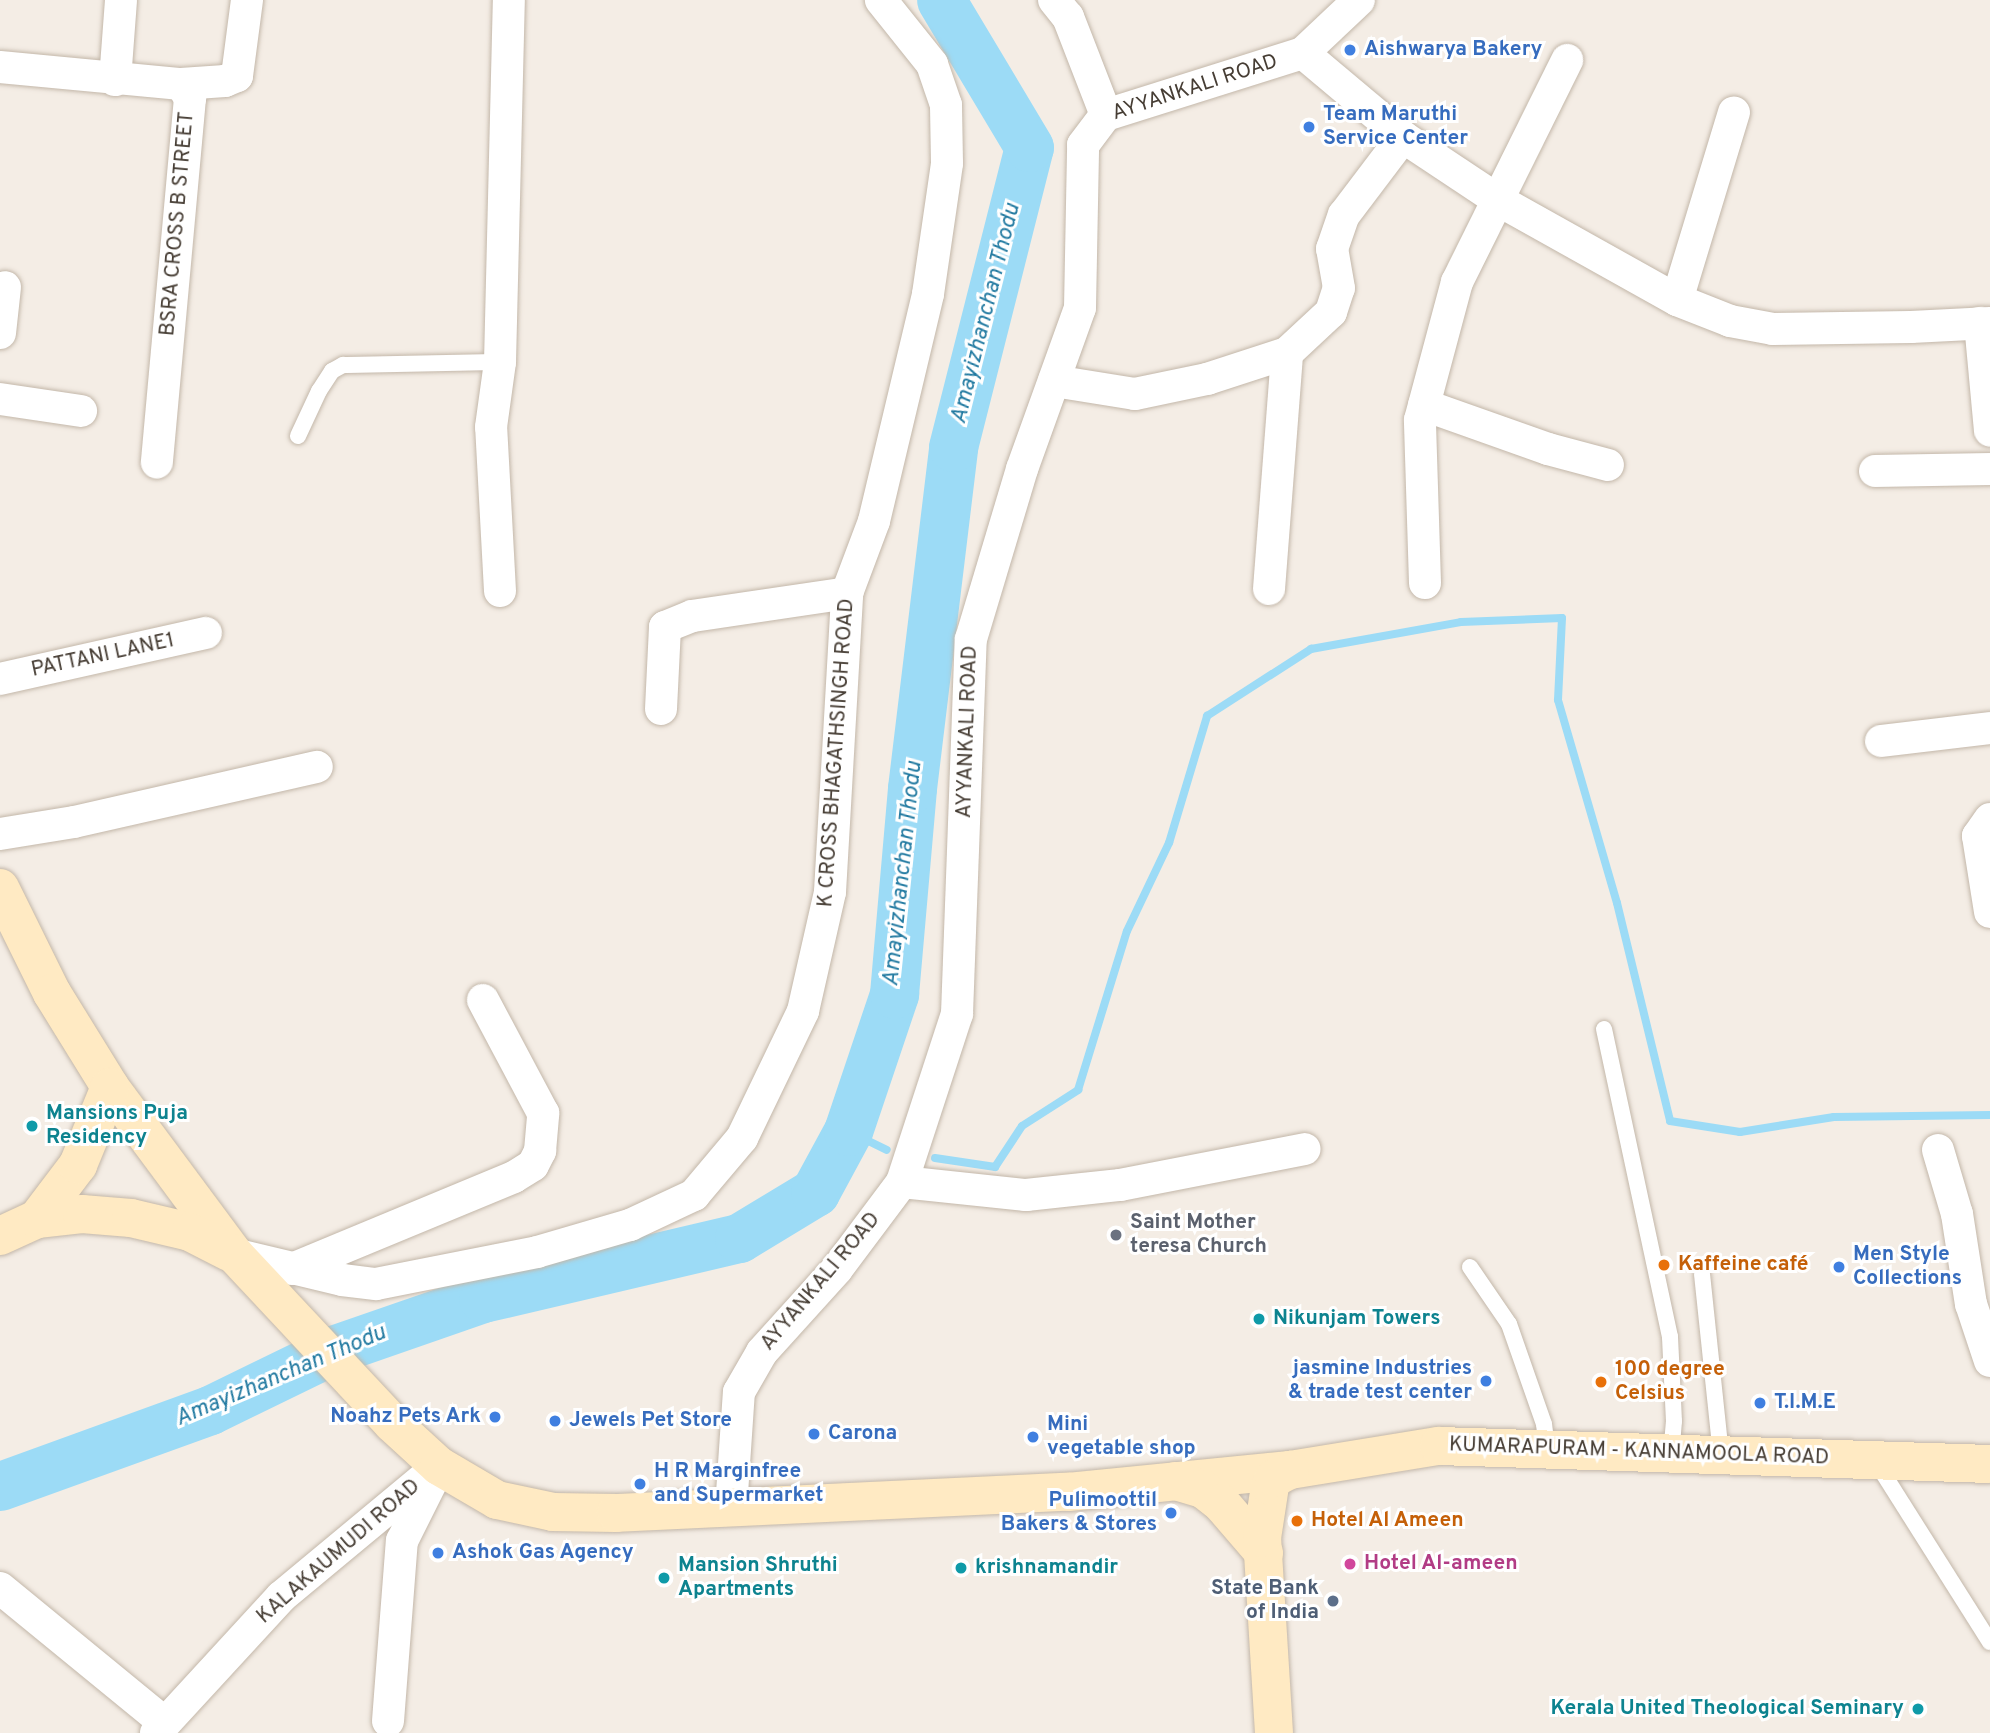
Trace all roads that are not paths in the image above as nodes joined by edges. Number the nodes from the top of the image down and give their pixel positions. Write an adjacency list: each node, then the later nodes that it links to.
1 (121, 0): 10 (street)
2 (247, 0): 11 (street)
3 (509, 0): 21 (street)
4 (881, 0): 35 (street, K CROSS BHAGATHSINGH ROAD)
5 (1054, 0): 13 (street)
6 (1359, 0): 7 (street, AYYANKALI ROAD)
7 (1303, 53): 13 (street, AYYANKALI ROAD); 14 (street)
8 (1567, 60): 15 (street)
9 (0, 67): 10 (street, BSRA CROSS B STREET)
10 (115, 80): 11 (street, BSRA CROSS B STREET)
11 (181, 84): 28 (street, BSRA CROSS B STREET)
12 (1734, 112): 17 (street)
13 (1106, 114): 22 (street, AYYANKALI ROAD)
14 (1403, 137): 15 (street); 20 (street)
15 (1498, 200): 17 (street); 24 (street)
16 (5, 287): 19 (street)
17 (1677, 300): 18 (street)
18 (1985, 323): 26 (street)
19 (0, 333)
20 (1287, 353): 22 (street); 33 (street)
21 (500, 362): 27 (lane); 34 (street)
22 (1054, 381): 51 (street, AYYANKALI ROAD)
23 (0, 399): 25 (street)
24 (1424, 405): 29 (street); 32 (street)
25 (81, 411)
26 (1990, 431)
27 (298, 436)
28 (156, 463)
29 (1608, 465)
30 (1990, 469): 31 (street)
31 (1875, 471)
32 (1425, 583)
33 (1269, 589)
34 (500, 592)
35 (847, 593): 38 (street); 57 (street, K CROSS BHAGATHSINGH ROAD)
36 (206, 633): 37 (street, PATTANI LANE1)
37 (0, 679)
38 (661, 709)
39 (1990, 728): 40 (street)
40 (1881, 741)
41 (317, 767): 43 (street)
42 (1990, 819): 45 (street)
43 (0, 834)
44 (0, 888): 48 (main road)
45 (1990, 912)
46 (483, 1000): 57 (street)
47 (1604, 1029): 60 (lane)
48 (110, 1087): 52 (main road); 54 (main road)
49 (1305, 1149): 51 (street)
50 (1938, 1150): 58 (street)
51 (902, 1182): 67 (street, AYYANKALI ROAD)
52 (37, 1219): 53 (main road); 54 (main road)
53 (0, 1236)
54 (234, 1254): 57 (main road, KUMARAPURAM - KANNAMOOLA ROAD)
55 (1470, 1267): 59 (lane)
56 (1702, 1274): 61 (lane)
57 (279, 1277): 64 (main road, KUMARAPURAM - KANNAMOOLA ROAD)
58 (1990, 1360)
59 (1548, 1451): 60 (main road, KUMARAPURAM - KANNAMOOLA ROAD); 65 (main road, KUMARAPURAM - KANNAMOOLA ROAD)
60 (1671, 1454): 61 (main road, KUMARAPURAM - KANNAMOOLA ROAD)
61 (1721, 1456): 62 (main road, KUMARAPURAM - KANNAMOOLA ROAD)
62 (1875, 1460): 63 (main road, KUMARAPURAM - KANNAMOOLA ROAD); 70 (lane)
63 (1990, 1464)
64 (439, 1466): 67 (main road, KUMARAPURAM - KANNAMOOLA ROAD); 71 (street); 72 (street, KALAKAUMUDI ROAD)
65 (1290, 1470): 66 (main road, KUMARAPURAM - KANNAMOOLA ROAD); 68 (main road)
66 (1171, 1480): 67 (main road, KUMARAPURAM - KANNAMOOLA ROAD); 68 (main road)
67 (731, 1508)
68 (1264, 1553): 73 (main road)
69 (0, 1588): 72 (street)
70 (1990, 1643)
71 (388, 1721)
72 (160, 1727)
73 (1272, 1732)

